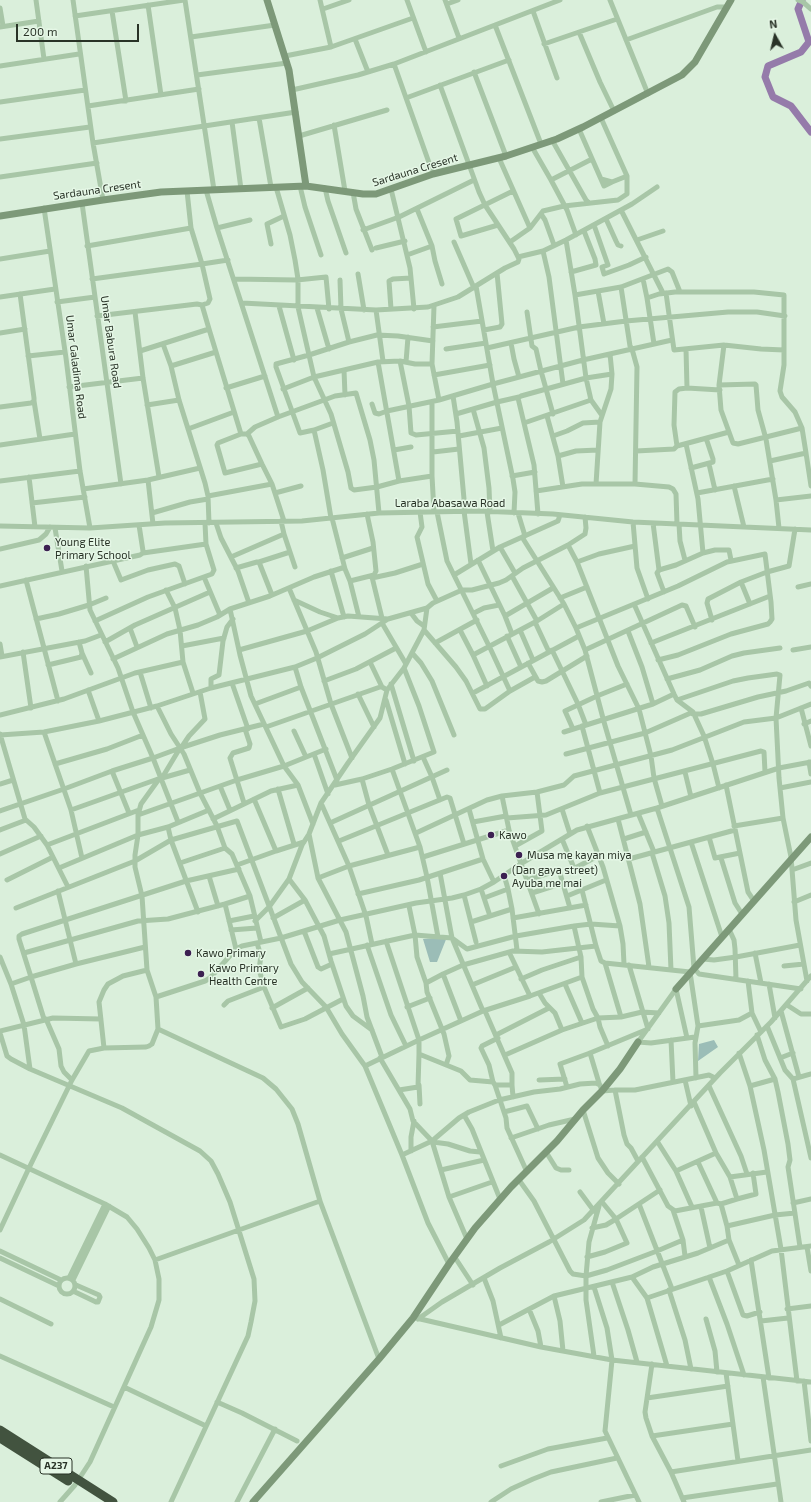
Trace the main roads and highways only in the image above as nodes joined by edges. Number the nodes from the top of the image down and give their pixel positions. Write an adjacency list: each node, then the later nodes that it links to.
1 (0, 1437): 2 (highway, A237)
2 (77, 1483): 3 (highway, A237); 4 (highway, A237)
3 (102, 1502)
4 (113, 1502)

